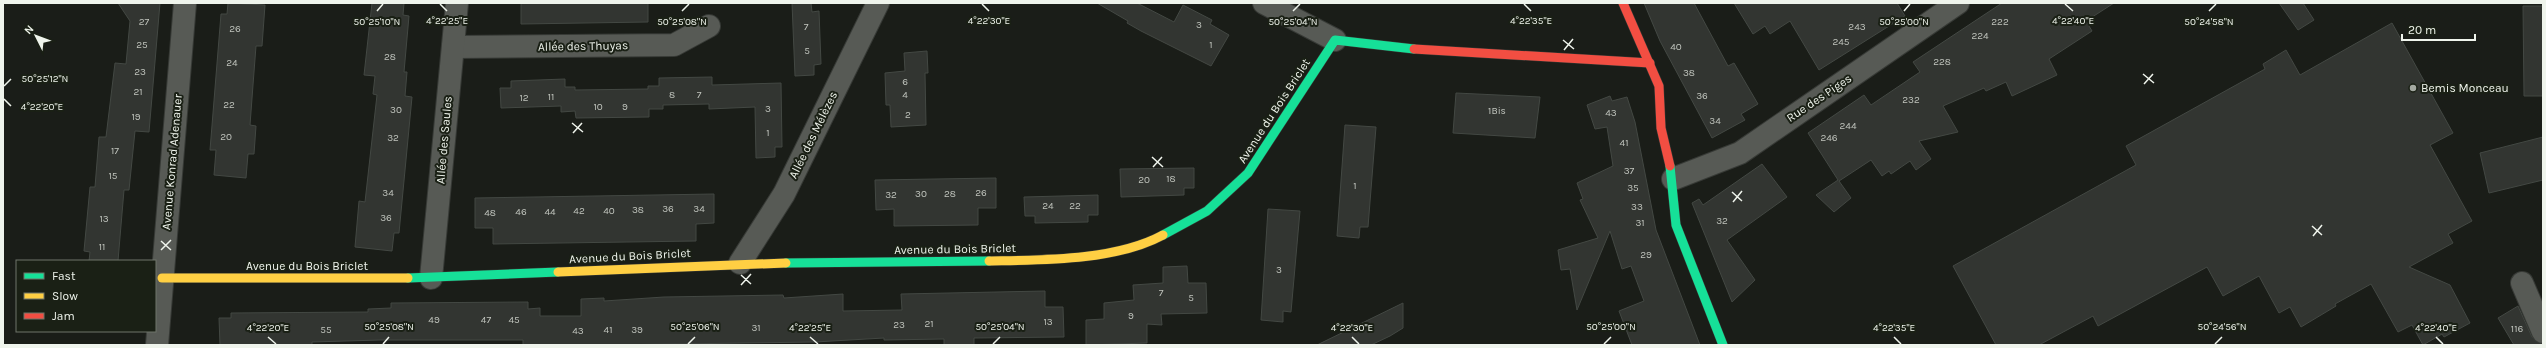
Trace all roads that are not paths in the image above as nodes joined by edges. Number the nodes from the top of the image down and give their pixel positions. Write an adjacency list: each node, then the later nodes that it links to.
1 (186, 3): 13 (street, Avenue Konrad Adenauer)
2 (457, 3): 9 (street, Allée des Saules)
3 (878, 3): 12 (street, Allée des Mélèzes)
4 (1264, 3): 8 (street)
5 (1623, 3): 10 (street)
6 (1958, 3): 11 (street, Rue des Piges)
7 (708, 26): 9 (street, Allée des Thuyas)
8 (1335, 40): 10 (street); 12 (street, Avenue du Bois Briclet)
9 (453, 48): 14 (street, Allée des Saules)
10 (1650, 63): 11 (street)
11 (1673, 180): 18 (street)
12 (740, 263): 14 (street, Avenue du Bois Briclet)
13 (162, 278): 14 (street, Avenue du Bois Briclet); 17 (street, Avenue Konrad Adenauer)
14 (430, 278)
15 (2522, 283): 16 (street)
16 (2543, 332)
17 (157, 345)
18 (1723, 345)

